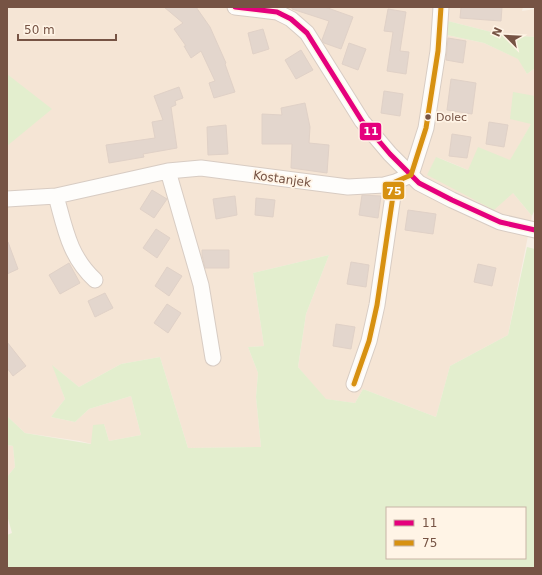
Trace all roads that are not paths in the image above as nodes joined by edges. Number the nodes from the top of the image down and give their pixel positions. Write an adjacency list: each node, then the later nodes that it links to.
1 (235, 7): 4 (street)
2 (441, 7): 4 (street)
3 (168, 171): 5 (street, Kostanjek); 6 (street, Kostanjek); 10 (street)
4 (411, 175): 5 (street, Kostanjek); 8 (street)
5 (395, 182): 11 (street)
6 (56, 196): 7 (street, Kostanjek); 9 (street)
7 (7, 199)
8 (535, 230)
9 (95, 280)
10 (213, 358)
11 (354, 384)

